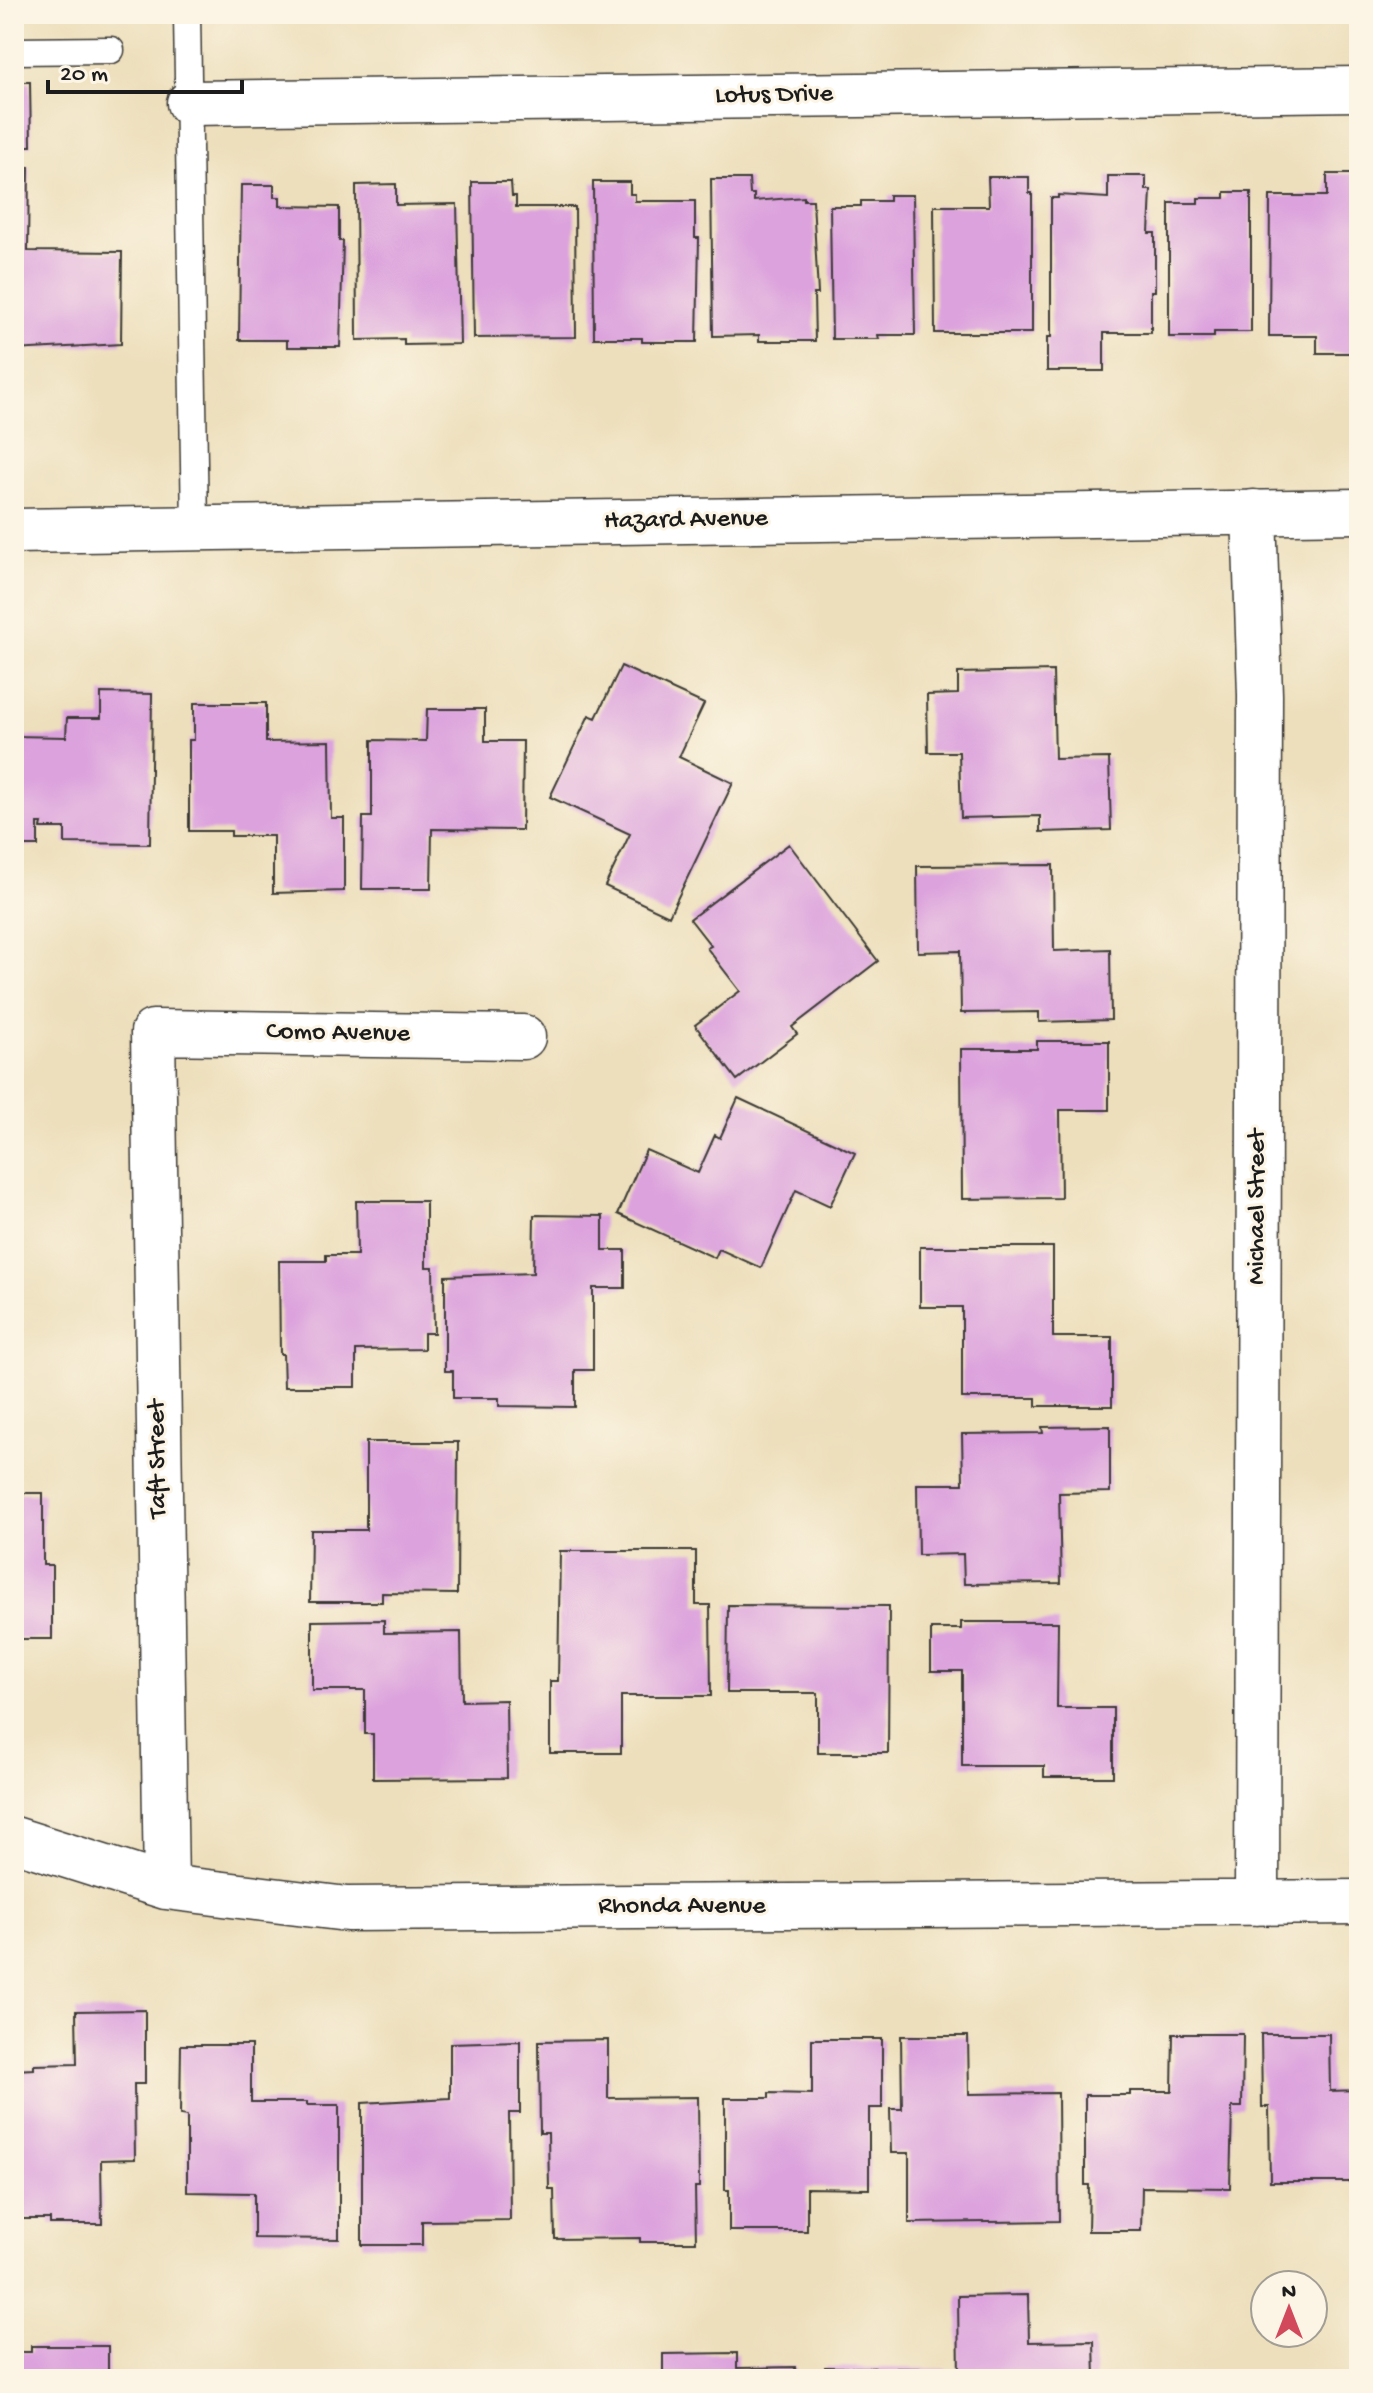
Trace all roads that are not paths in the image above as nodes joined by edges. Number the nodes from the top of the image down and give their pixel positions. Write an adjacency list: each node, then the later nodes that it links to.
1 (187, 14): 5 (lane)
2 (111, 50): 3 (lane)
3 (14, 51)
4 (1359, 89): 5 (street, Lotus Drive)
5 (189, 103): 8 (lane)
6 (1359, 511): 7 (street, Hazard Avenue)
7 (1254, 512): 8 (street, Hazard Avenue); 15 (street, Michael Street)
8 (195, 528): 9 (street, Hazard Avenue)
9 (14, 531)
10 (153, 1032): 11 (street, Como Avenue); 13 (street, Taft Street)
11 (523, 1037)
12 (14, 1839): 13 (street, Rhonda Avenue)
13 (166, 1887): 15 (street, Rhonda Avenue)
14 (1359, 1902): 15 (street, Rhonda Avenue)
15 (1257, 1903)

